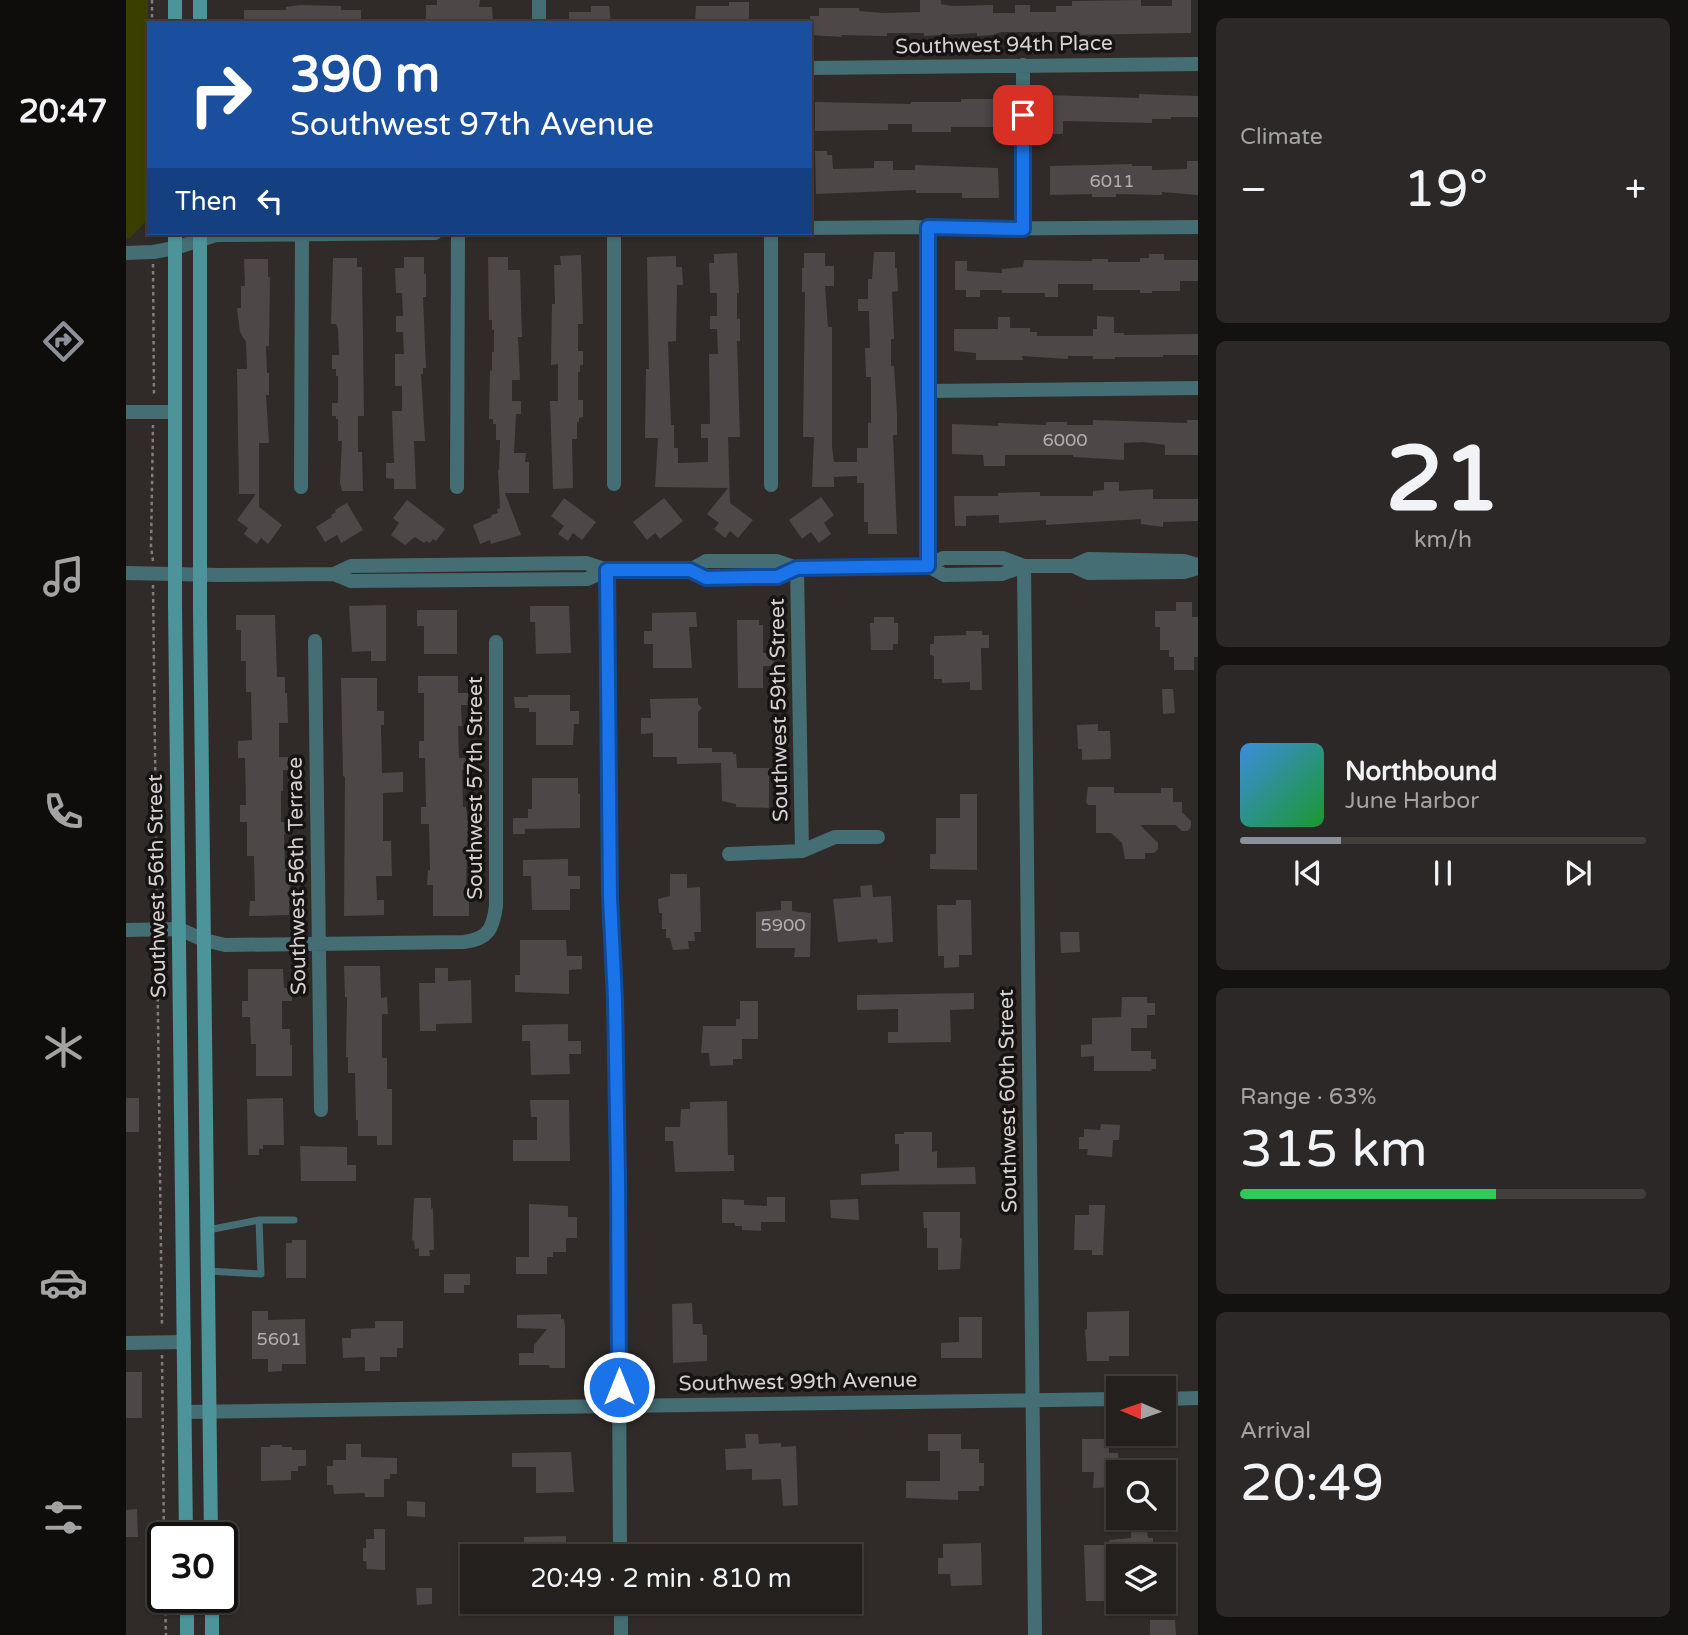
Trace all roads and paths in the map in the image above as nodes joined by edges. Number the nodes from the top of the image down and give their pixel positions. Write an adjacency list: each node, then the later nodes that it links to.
1 (152, 0): 5 (path)
2 (175, 0): 6 (main road)
3 (200, 0): 7 (main road)
4 (539, 0): 8 (street)
5 (152, 21)
6 (175, 21)
7 (200, 21)
8 (539, 21)
9 (1198, 64): 10 (street, Southwest 94th Place)
10 (1023, 65): 11 (street, Southwest 94th Place); 15 (street)
11 (812, 68)
12 (928, 227): 14 (street); 15 (street); 25 (street)
13 (1198, 227): 15 (street)
14 (812, 228)
15 (1023, 229)
16 (302, 235): 20 (street); 32 (street)
17 (458, 235): 33 (street)
18 (614, 235): 30 (street)
19 (771, 235): 31 (street)
20 (200, 236): 21 (street); 42 (main road)
21 (175, 240): 22 (street); 28 (main road, Southwest 56th Street)
22 (126, 253)
23 (153, 269): 26 (path)
24 (1198, 388): 25 (street)
25 (927, 391): 35 (street)
26 (154, 397)
27 (126, 412): 28 (street)
28 (175, 412): 41 (main road, Southwest 56th Street)
29 (153, 427): 34 (path)
30 (614, 484)
31 (771, 485)
32 (301, 487)
33 (457, 487)
34 (153, 556)
35 (928, 566): 36 (street); 38 (street)
36 (1024, 566): 37 (street); 67 (street, Southwest 60th Street)
37 (1198, 567)
38 (797, 568): 39 (street); 47 (street, Southwest 59th Street)
39 (607, 570): 42 (street); 68 (street)
40 (126, 573): 41 (street)
41 (175, 574): 42 (street); 50 (main road, Southwest 56th Street)
42 (200, 575): 52 (main road)
43 (153, 597): 49 (path)
44 (315, 641): 53 (street, Southwest 56th Terrace)
45 (496, 642): 53 (street, Southwest 57th Street)
46 (878, 837): 47 (street)
47 (802, 851): 48 (street)
48 (729, 854)
49 (157, 914)
50 (179, 929): 51 (street); 52 (street); 61 (main road, Southwest 56th Street)
51 (126, 930)
52 (204, 940): 53 (street); 58 (main road)
53 (318, 944): 55 (street, Southwest 56th Terrace)
54 (158, 945): 60 (path)
55 (321, 1110)
56 (259, 1220): 57 (lane); 58 (lane); 59 (lane)
57 (295, 1220)
58 (207, 1230): 59 (main road)
59 (208, 1271): 69 (main road)
60 (162, 1328)
61 (184, 1342): 62 (street); 70 (main road, Southwest 56th Street)
62 (126, 1343)
63 (162, 1355): 71 (path)
64 (1198, 1398): 66 (street)
65 (1106, 1399): 67 (street, Southwest 99th Avenue)
66 (1176, 1399)
67 (1032, 1400): 68 (street, Southwest 99th Avenue); 83 (street, Southwest 60th Street)
68 (619, 1406): 69 (street, Southwest 99th Avenue); 74 (street)
69 (210, 1411): 70 (street, Southwest 99th Avenue); 73 (main road)
70 (185, 1412): 72 (main road, Southwest 56th Street)
71 (164, 1522)
72 (186, 1522)
73 (211, 1522)
74 (620, 1544)
75 (165, 1613): 79 (path)
76 (187, 1613): 80 (main road)
77 (212, 1613): 81 (main road)
78 (621, 1614): 82 (street)
79 (166, 1635)
80 (187, 1635)
81 (212, 1635)
82 (621, 1635)
83 (1035, 1635)

